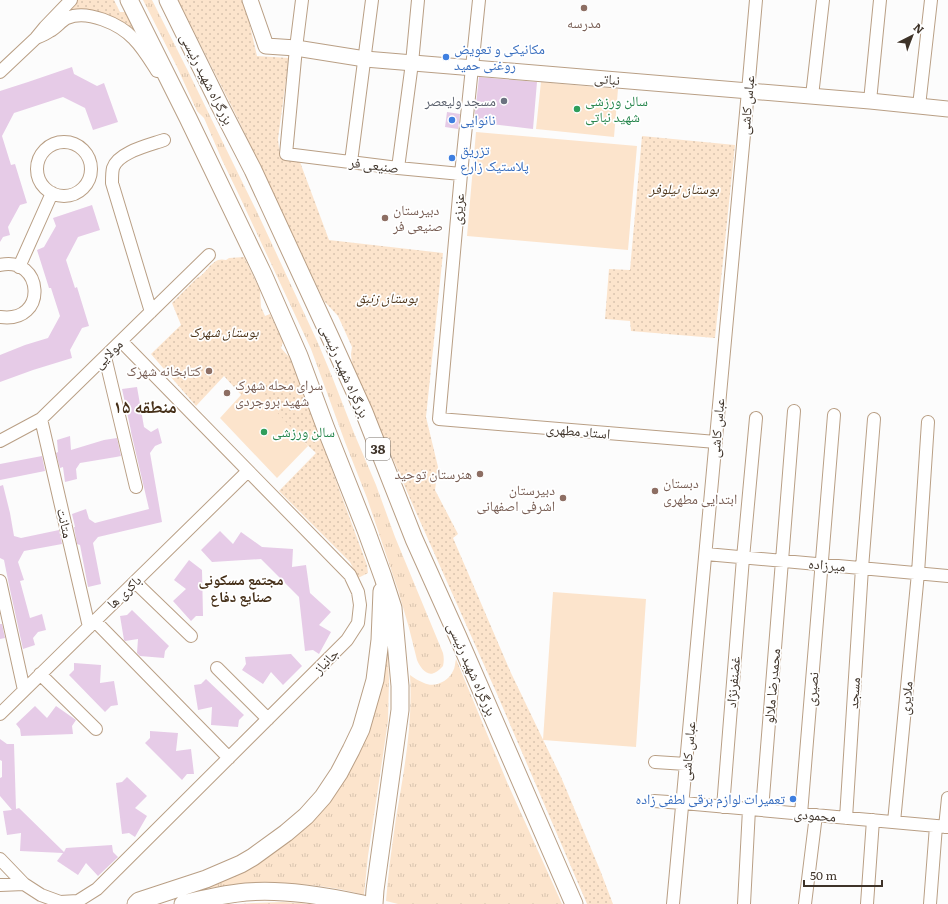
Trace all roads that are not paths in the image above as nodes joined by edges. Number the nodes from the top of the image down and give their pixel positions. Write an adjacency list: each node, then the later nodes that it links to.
1 (70, 0): 14 (street)
2 (129, 0): 26 (highway)
3 (168, 0): 90 (highway, بزرگراه شهید رئیسی / 38)
4 (250, 0): 15 (main road)
5 (260, 0): 15 (main road)
6 (302, 0): 16 (street)
7 (372, 0): 17 (street)
8 (418, 0): 18 (street)
9 (479, 0): 19 (street, عزیزی)
10 (756, 0): 21 (street, عباس کاشی)
11 (822, 0): 22 (street)
12 (880, 0): 23 (street)
13 (931, 0): 24 (street)
14 (36, 38): 20 (street); 26 (street)
15 (264, 41): 16 (main road, نباتی)
16 (296, 48): 17 (main road, نباتی); 28 (street, صنیعی فر)
17 (365, 59): 18 (main road, نباتی); 28 (street)
18 (412, 63): 19 (main road, نباتی); 29 (street)
19 (472, 68): 21 (main road, نباتی); 30 (street, عزیزی)
20 (0, 72)
21 (748, 91): 22 (main road, نباتی); 47 (street, عباس کاشی)
22 (812, 96): 23 (main road, نباتی)
23 (870, 101): 24 (main road, نباتی)
24 (920, 106): 25 (main road, نباتی)
25 (948, 109)
26 (188, 118): 57 (highway)
27 (164, 140): 35 (street)
28 (351, 162): 29 (street, صنیعی فر)
29 (398, 168): 30 (street, صنیعی فر)
30 (461, 174): 43 (street, عزیزی)
31 (52, 193): 31 (street); 34 (street)
32 (209, 255): 35 (street, مولايی)
33 (0, 265): 34 (street)
34 (19, 267): 36 (street)
35 (151, 312): 37 (street, مولايی)
36 (0, 317)
37 (121, 341): 38 (street, مولايی); 48 (street, جانباز)
38 (105, 357): 42 (street, مولايی); 49 (street)
39 (794, 411): 52 (street, محمدرضا ملالو)
40 (834, 415): 53 (street, نصیری)
41 (756, 418): 51 (street, غضنفرنژاد)
42 (41, 419): 46 (street, مولايی); 60 (street, متانت)
43 (439, 419): 47 (street, استاد مطهری)
44 (874, 419): 54 (street, مسجد)
45 (928, 422): 55 (street, ملایری)
46 (0, 441)
47 (716, 442): 50 (street, عباس کاشی)
48 (248, 471): 59 (street, باکری ها); 66 (street, جانباز)
49 (136, 487)
50 (706, 554): 51 (street, میرزاده); 70 (street, عباس کاشی)
51 (743, 558): 52 (street, میرزاده); 74 (street, غضنفرنژاد)
52 (781, 561): 53 (street, میرزاده); 76 (street, محمدرضا ملالو)
53 (822, 565): 54 (street, میرزاده); 77 (street, نصیری)
54 (862, 568): 55 (street, میرزاده); 79 (street, مسجد)
55 (918, 573): 56 (street, میرزاده); 81 (street, ملایری)
56 (948, 576)
57 (383, 577): 87 (highway); 89 (highway)
58 (0, 581): 64 (street)
59 (135, 582): 60 (street, باکری ها); 61 (street)
60 (92, 624): 63 (street, باکری ها); 68 (street)
61 (191, 636)
62 (217, 668): 66 (street)
63 (40, 674): 64 (street, باکری ها); 67 (street)
64 (24, 690): 65 (street, باکری ها)
65 (0, 714)
66 (268, 719): 68 (street, جانباز)
67 (96, 729)
68 (229, 758): 85 (street, جانباز)
69 (655, 762): 70 (street)
70 (686, 764): 73 (street, عباس کاشی)
71 (948, 798): 82 (street)
72 (654, 802): 73 (street, محمودی)
73 (683, 803): 74 (street, محمودی); 91 (street, عباس کاشی)
74 (723, 807): 75 (street, محمودی)
75 (749, 809): 76 (street, محمودی); 92 (street)
76 (762, 810): 77 (street, محمودی)
77 (801, 814): 78 (street, محمودی)
78 (816, 815): 79 (street, محمودی); 93 (street)
79 (846, 818): 80 (street, محمودی)
80 (873, 820): 81 (street, محمودی); 94 (street)
81 (894, 822): 82 (street, محمودی)
82 (943, 827): 95 (street)
83 (0, 859): 85 (street)
84 (0, 884): 85 (street)
85 (24, 884)
86 (359, 903): 88 (highway)
87 (136, 904)
88 (183, 904)
89 (374, 904)
90 (574, 904)
91 (673, 904)
92 (744, 904)
93 (805, 904)
94 (867, 904)
95 (930, 904)

